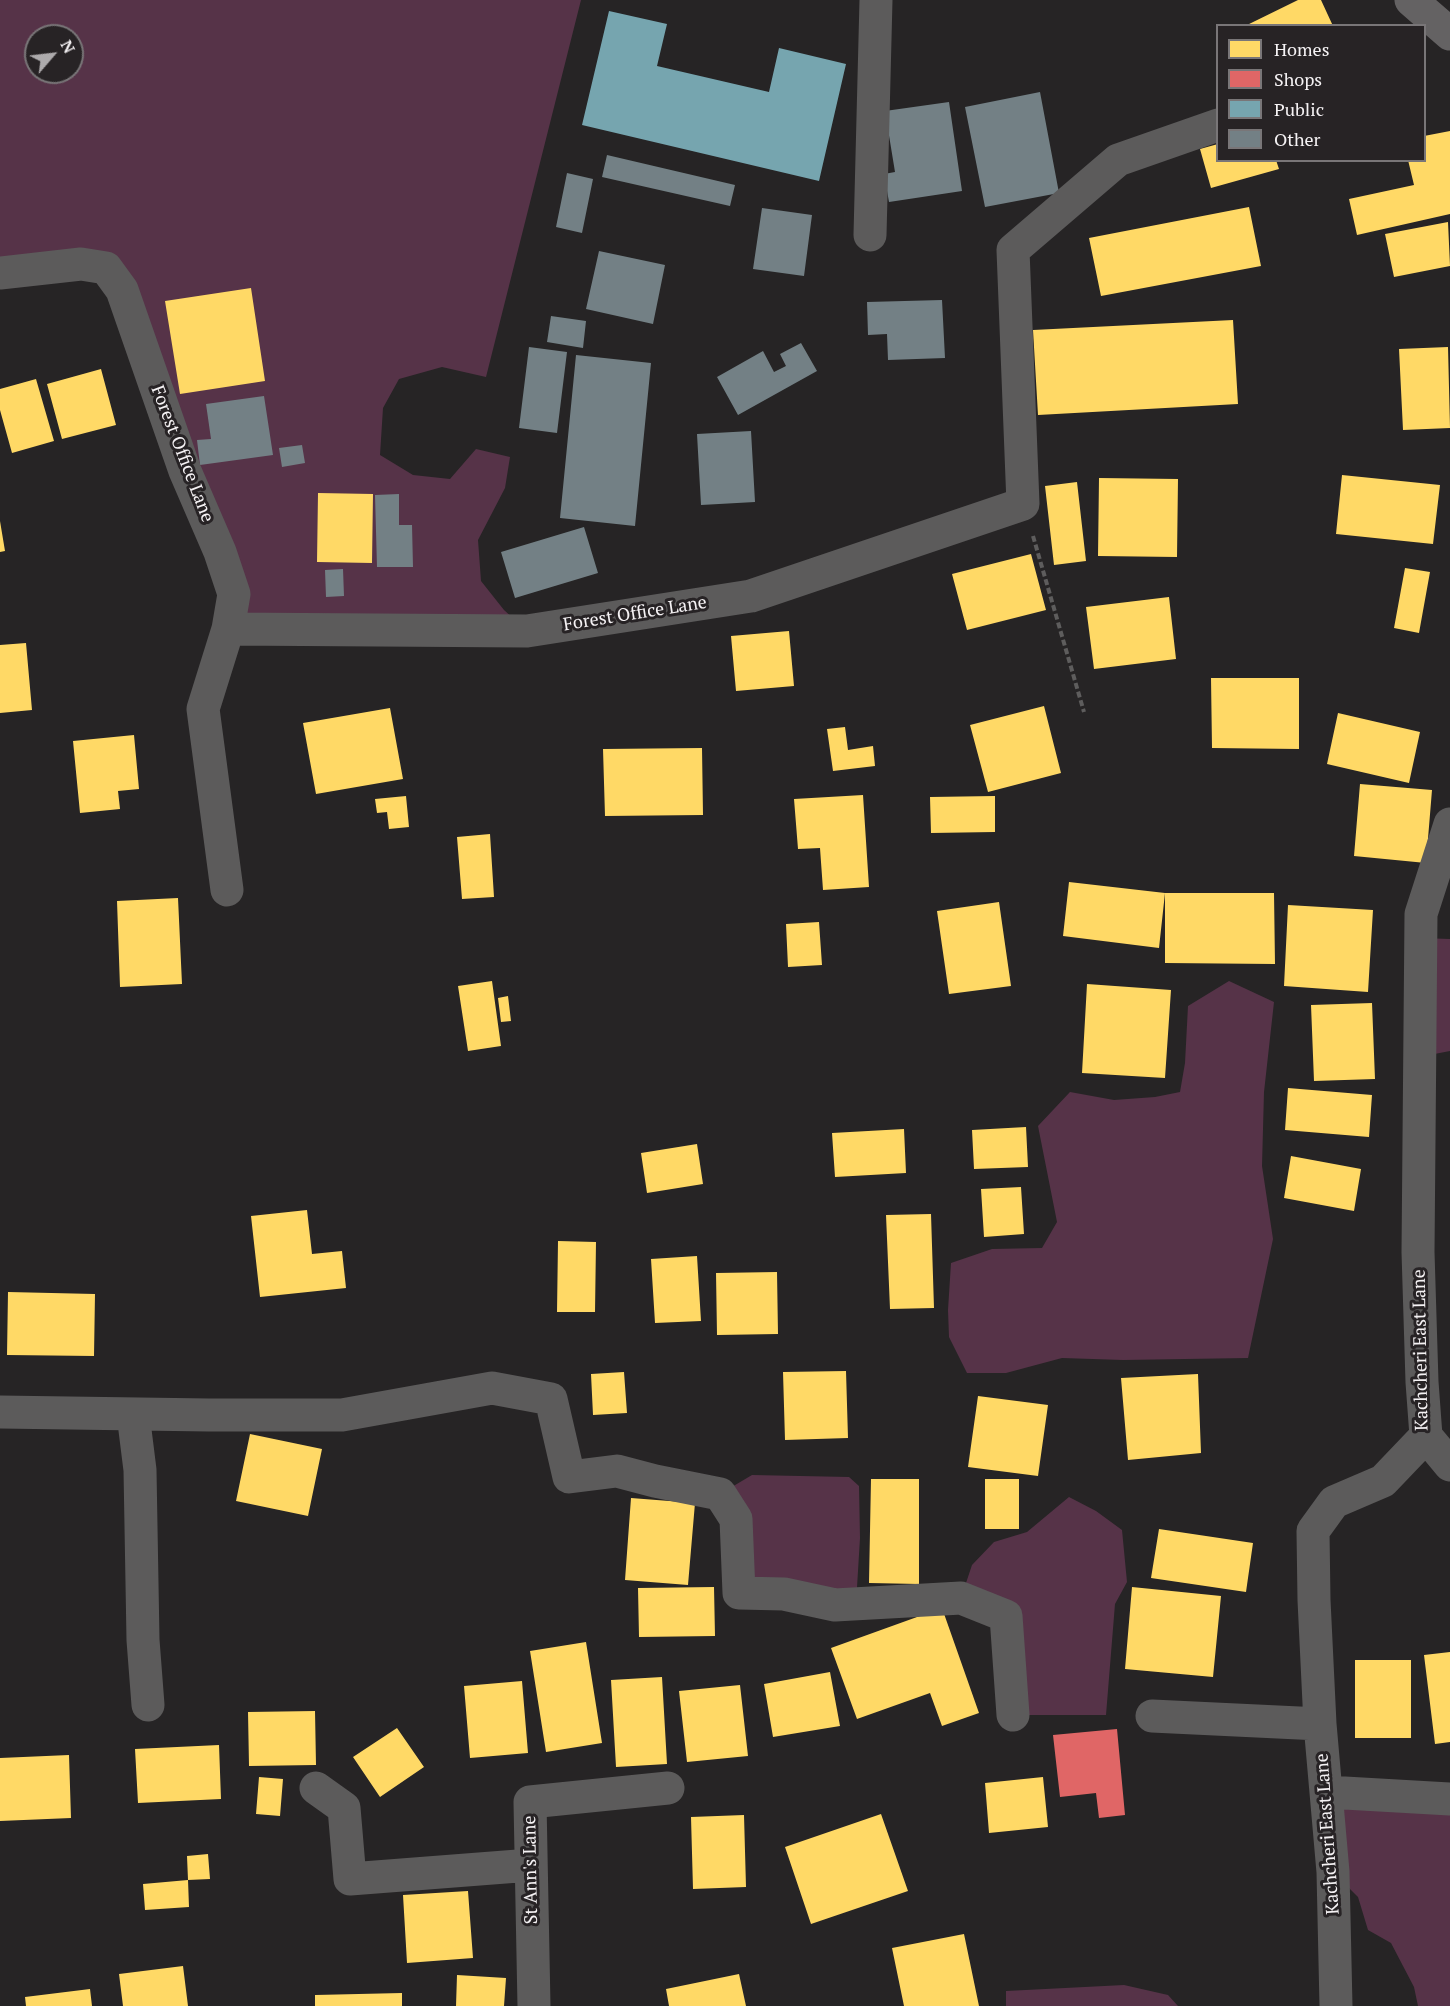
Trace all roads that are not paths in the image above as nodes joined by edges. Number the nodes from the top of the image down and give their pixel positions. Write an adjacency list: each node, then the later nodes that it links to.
1 (876, 0): 3 (street)
2 (1216, 126): 5 (street, Forest Office Lane)
3 (870, 235)
4 (0, 273): 5 (street, Forest Office Lane)
5 (228, 629): 7 (street)
6 (1450, 824): 10 (street, Kachcheri East Lane)
7 (227, 890)
8 (0, 1412): 9 (street)
9 (133, 1414): 12 (street); 13 (street)
10 (1426, 1436): 11 (street); 15 (street, Kachcheri East Lane)
11 (1450, 1465)
12 (148, 1705)
13 (1013, 1715)
14 (1152, 1716): 15 (street)
15 (1320, 1724): 18 (street, Kachcheri East Lane)
16 (316, 1788): 20 (street)
17 (668, 1788): 20 (street, St Ann's Lane)
18 (1327, 1791): 19 (street); 22 (street, Kachcheri East Lane)
19 (1450, 1799)
20 (531, 1865): 21 (street, St Ann's Lane)
21 (534, 2006)
22 (1336, 2006)

